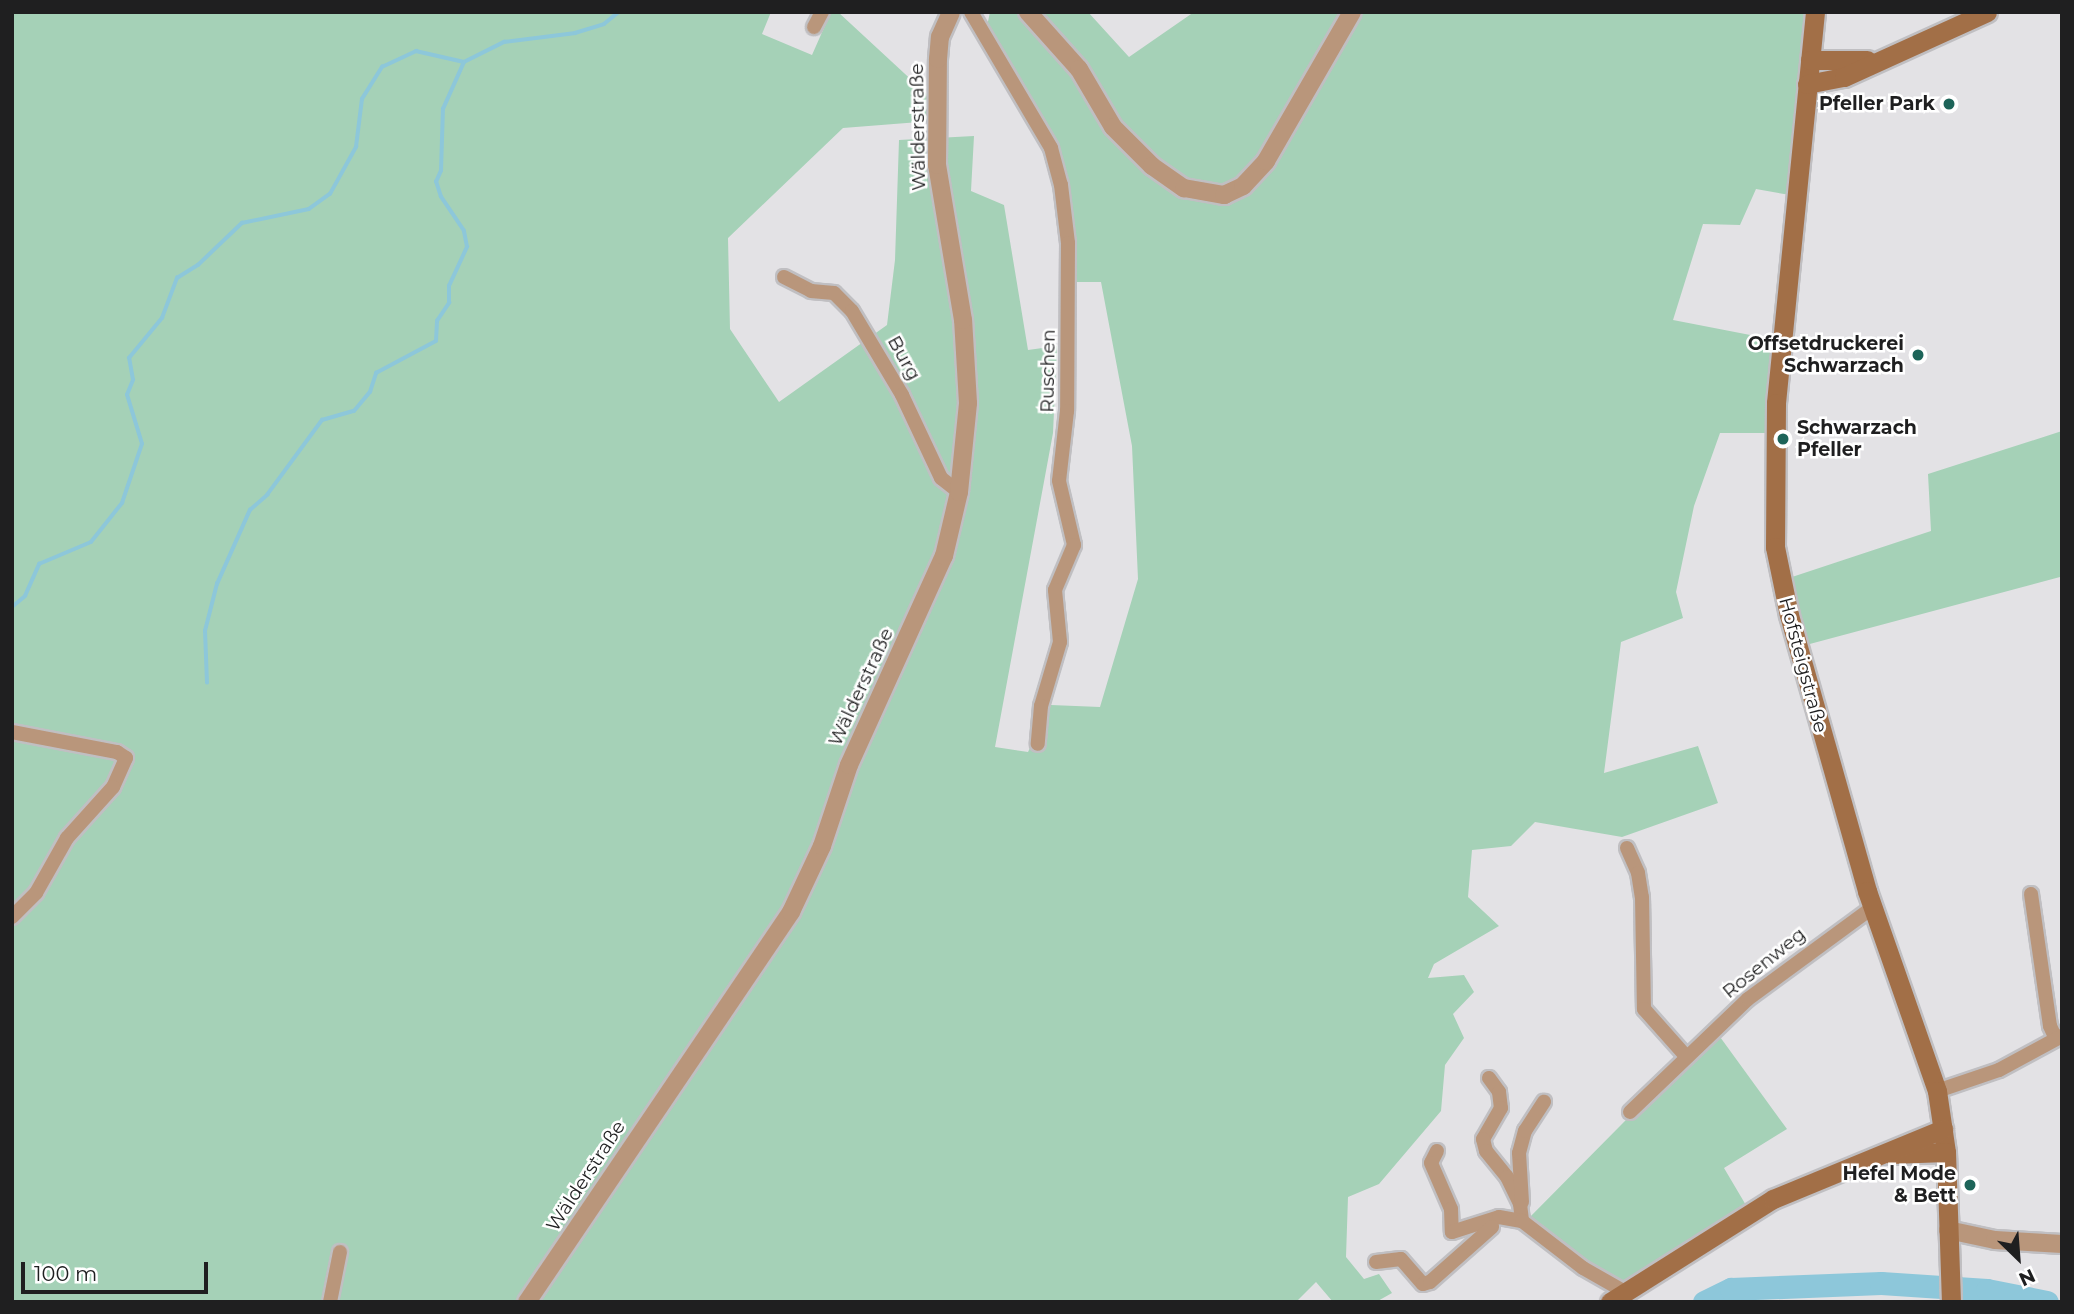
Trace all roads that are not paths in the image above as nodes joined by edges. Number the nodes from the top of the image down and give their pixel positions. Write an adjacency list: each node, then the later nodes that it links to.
1 (821, 12): 8 (street)
2 (951, 12): 13 (street, Wälderstraße)
3 (971, 12): 15 (street, Ruschen)
4 (1028, 12): 5 (street)
5 (1352, 12)
6 (1815, 12): 9 (main road, Hofsteigstraße)
7 (1987, 12): 10 (main road)
8 (814, 27)
9 (1810, 60): 10 (main road); 11 (main road, Hofsteigstraße)
10 (1875, 60): 11 (main road)
11 (1807, 84): 18 (main road, Hofsteigstraße)
12 (784, 277): 13 (street, Burg)
13 (959, 492): 39 (street, Wälderstraße)
14 (12, 732): 19 (street)
15 (1038, 744)
16 (1627, 848): 21 (street)
17 (2031, 894): 20 (street)
18 (1872, 908): 21 (street, Rosenweg); 23 (main road, Hofsteigstraße)
19 (12, 916)
20 (2059, 1037): 23 (street)
21 (1685, 1055): 25 (street, Rosenweg)
22 (1489, 1078): 30 (street)
23 (1937, 1091): 26 (main road, Hofsteigstraße)
24 (1544, 1102): 30 (street)
25 (1630, 1112)
26 (1943, 1129): 28 (main road, Hofsteigstraße); 29 (main road)
27 (1437, 1151): 31 (street)
28 (1946, 1152): 29 (main road); 32 (main road, Hofsteigstraße)
29 (1891, 1153): 36 (main road)
30 (1520, 1204): 31 (street)
31 (1517, 1220): 35 (street); 36 (street)
32 (1948, 1230): 33 (street); 37 (main road, Hofsteigstraße)
33 (2062, 1244)
34 (340, 1252): 38 (street)
35 (1376, 1262)
36 (1618, 1297)
37 (1951, 1299)
38 (330, 1302)
39 (527, 1302)

